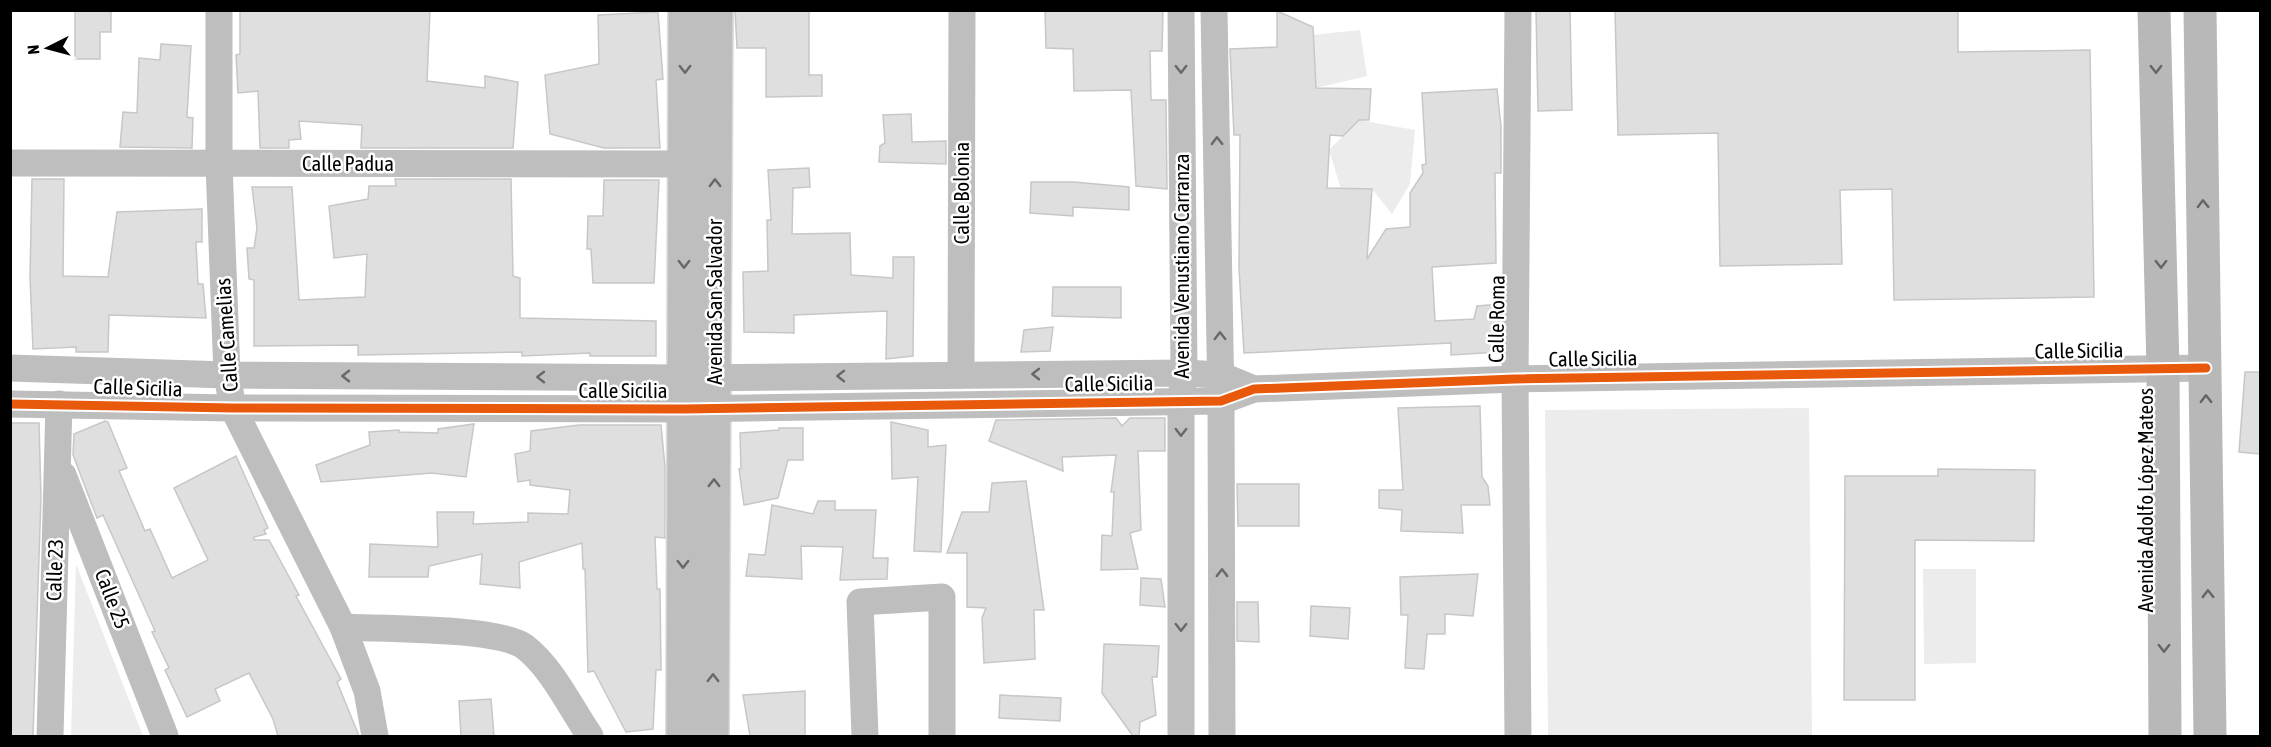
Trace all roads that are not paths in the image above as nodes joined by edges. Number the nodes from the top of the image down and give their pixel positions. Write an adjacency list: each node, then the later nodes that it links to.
1 (219, 10): 11 (street, Calle Camelias)
2 (685, 10): 12 (main road, Avenida San Salvador, one-way to 12)
3 (716, 10): 21 (main road, Avenida San Salvador, one-way to 3)
4 (962, 10): 18 (street, Calle Bolonia)
5 (1181, 10): 16 (street, Avenida Venustiano Carranza, one-way to 16)
6 (1214, 10): 20 (street, Avenida Venustiano Carranza, one-way to 6)
7 (1518, 10): 19 (street, Calle Roma)
8 (2154, 10): 14 (main road, Avenida Adolfo López Mateos, one-way to 14)
9 (2200, 10): 15 (main road, one-way to 9)
10 (10, 163): 11 (street, Calle Padua)
11 (219, 164): 12 (street, Calle Padua); 17 (street, Calle Camelias)
12 (685, 164): 21 (main road, Avenida San Salvador, one-way to 21)
13 (10, 368): 17 (street, Calle Sicilia)
14 (2163, 368): 15 (street, Calle Sicilia); 19 (street, Calle Sicilia); 39 (main road, Avenida Adolfo López Mateos, one-way to 39)
15 (2206, 368): 40 (main road, one-way to 15)
16 (1184, 373): 18 (street, Calle Sicilia, one-way to 18); 20 (street, Calle Sicilia); 22 (street, Avenida Venustiano Carranza)
17 (226, 375): 21 (street, Calle Sicilia, one-way to 17); 25 (street, Calle Camelias)
18 (961, 375): 21 (street, Calle Sicilia, one-way to 21)
19 (1515, 379): 20 (street, Calle Sicilia); 38 (street, Calle Roma)
20 (1221, 388): 22 (street, Calle Sicilia); 37 (street, Avenida Venustiano Carranza, one-way to 20)
21 (699, 393): 22 (street, Calle Sicilia); 25 (street, Calle Sicilia); 32 (main road, Avenida San Salvador, one-way to 32); 33 (main road, Avenida San Salvador, one-way to 21)
22 (1181, 401): 36 (street, Avenida Venustiano Carranza, one-way to 36)
23 (10, 404): 24 (street, Calle Sicilia)
24 (58, 404): 25 (street, Calle Sicilia); 26 (street, Calle 23)
25 (232, 408): 27 (street, Calle Camelias)
26 (58, 462): 28 (street, Calle 23); 29 (street, Calle 25)
27 (343, 627): 30 (street, Calle Camelias); 31 (street)
28 (50, 736)
29 (165, 736)
30 (375, 736)
31 (590, 736)
32 (683, 736)
33 (712, 736)
34 (865, 736): 35 (street)
35 (942, 736)
36 (1181, 736)
37 (1222, 736)
38 (1518, 736)
39 (2165, 736)
40 (2210, 736)

